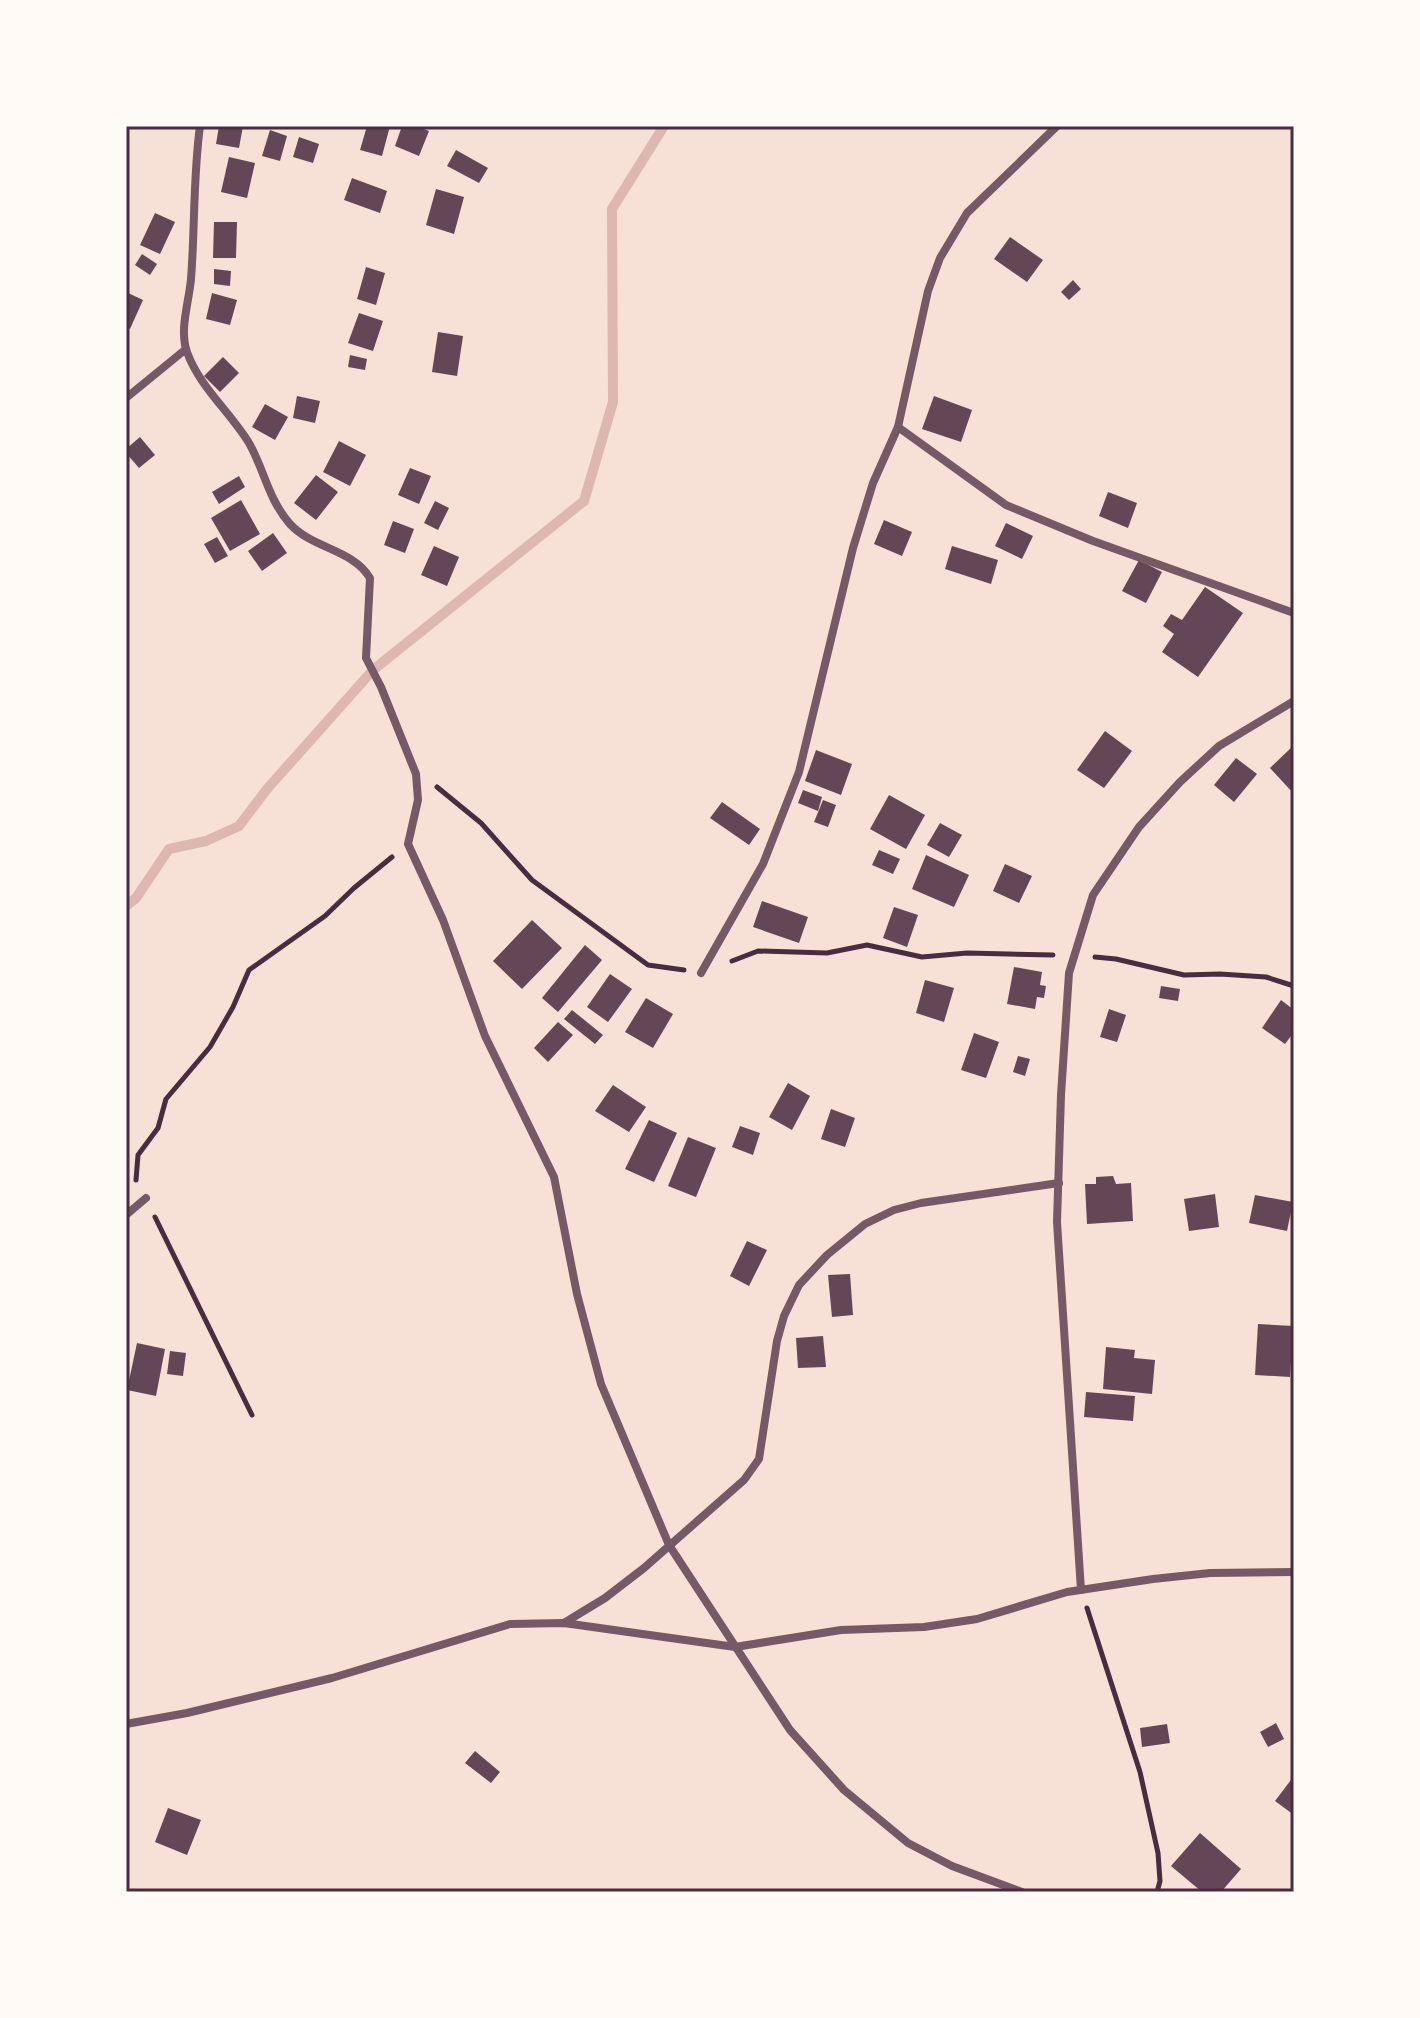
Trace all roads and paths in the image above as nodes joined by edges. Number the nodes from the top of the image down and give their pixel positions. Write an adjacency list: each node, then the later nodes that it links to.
1 (200, 126): 3 (street)
2 (1057, 126): 5 (street)
3 (186, 349): 4 (street); 8 (street)
4 (126, 398)
5 (898, 427): 6 (street); 11 (street)
6 (1294, 613)
7 (1294, 701): 10 (street)
8 (416, 774): 9 (street); 11 (path)
9 (408, 844): 14 (path); 17 (street)
10 (1074, 956): 11 (path); 12 (path); 13 (street)
11 (701, 973)
12 (1294, 986)
13 (1059, 1183): 17 (street); 19 (street)
14 (146, 1198): 15 (street); 16 (path)
15 (126, 1215)
16 (252, 1415)
17 (669, 1545): 20 (street); 21 (street)
18 (1294, 1572): 19 (street)
19 (1081, 1590): 21 (street); 24 (path)
20 (564, 1623): 21 (street); 22 (street)
21 (735, 1647): 23 (street)
22 (126, 1724)
23 (1022, 1892)
24 (1157, 1892)

